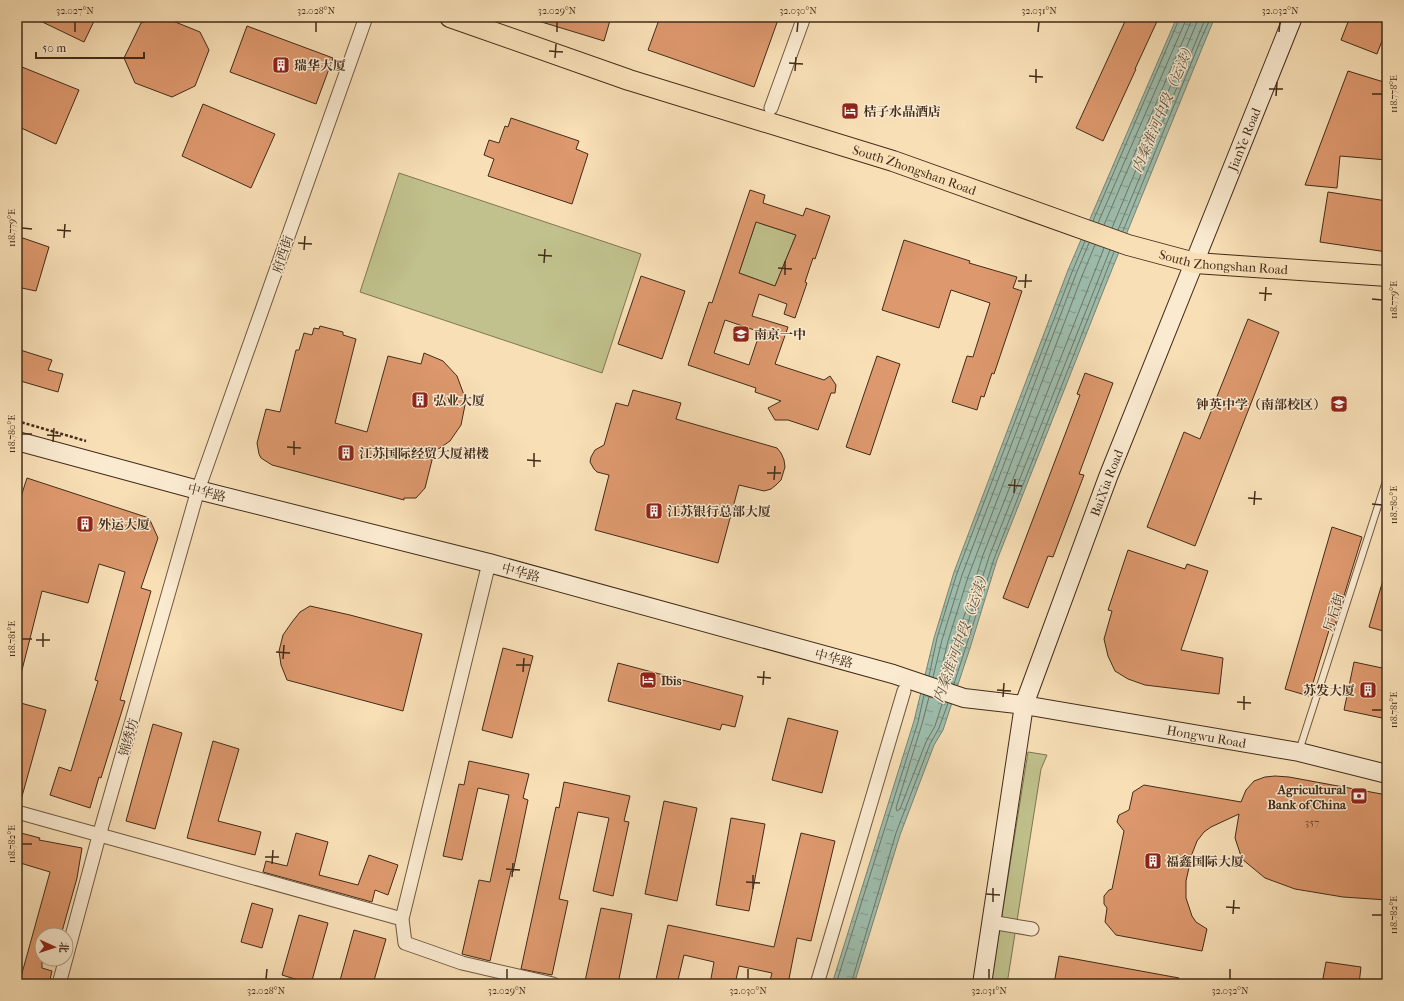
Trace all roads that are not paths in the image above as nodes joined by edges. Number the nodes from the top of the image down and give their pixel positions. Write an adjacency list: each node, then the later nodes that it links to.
1 (366, 17): 10 (street, 府西街)
2 (450, 17): 6 (lane)
3 (804, 17): 5 (street)
4 (1293, 17): 6 (main road, JianYe Road)
5 (771, 108)
6 (1195, 263): 7 (main road, South Zhongshan Road); 13 (main road, BaiXia Road)
7 (1387, 276)
8 (17, 441): 10 (main road, 中华路)
9 (1387, 478): 14 (lane, 厅后街)
10 (198, 490): 11 (main road, 中华路); 17 (street, 锦绣坊)
11 (489, 563): 13 (main road, 中华路); 18 (street)
12 (904, 691): 23 (street)
13 (1024, 705): 14 (main road, Hongwu Road); 19 (main road, BaiXia Road)
14 (1299, 752): 15 (main road, Hongwu Road)
15 (1387, 774)
16 (17, 812): 17 (street)
17 (99, 836): 18 (street); 21 (street, 锦绣坊)
18 (402, 919): 22 (street)
19 (991, 922): 20 (street); 24 (main road, BaiXia Road)
20 (1032, 929)
21 (59, 984)
22 (553, 984)
23 (817, 984)
24 (982, 984)

